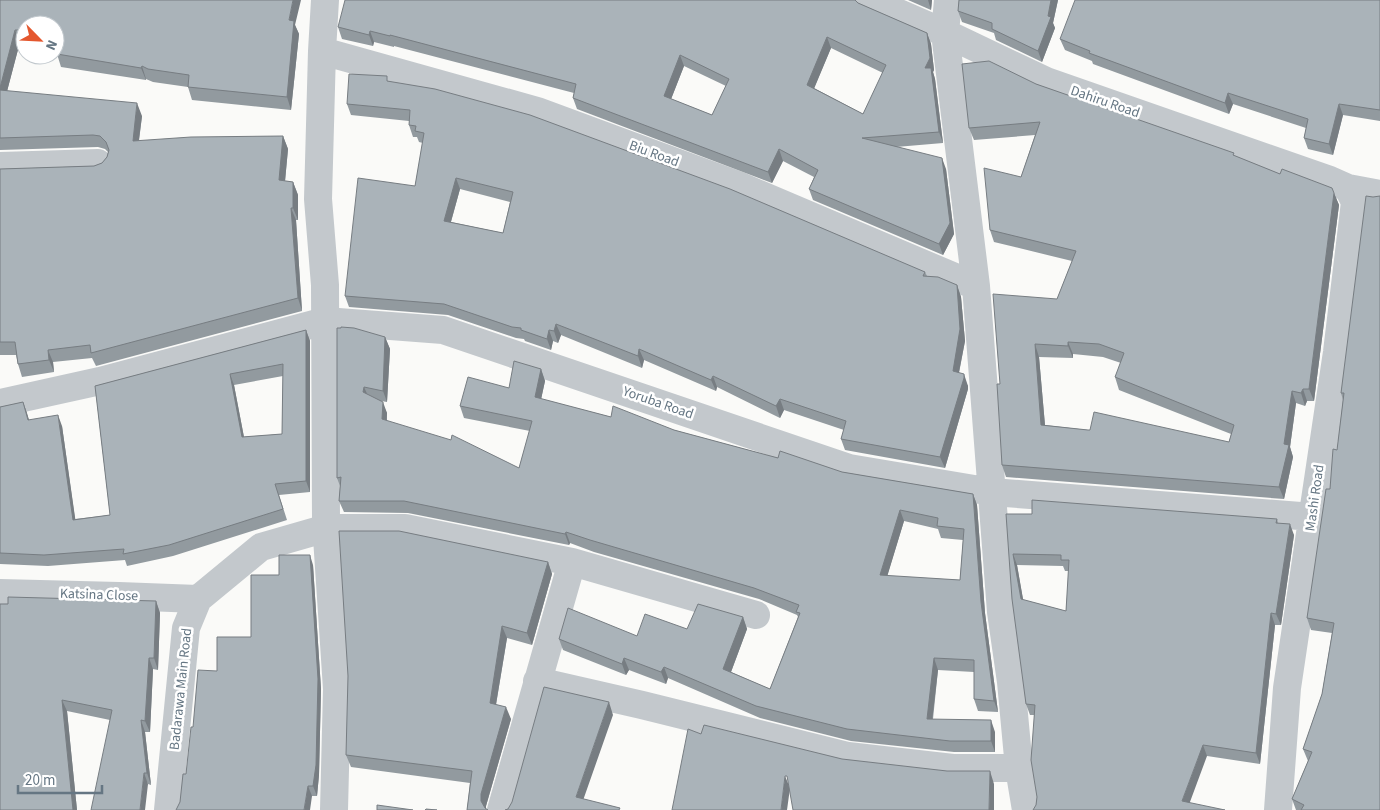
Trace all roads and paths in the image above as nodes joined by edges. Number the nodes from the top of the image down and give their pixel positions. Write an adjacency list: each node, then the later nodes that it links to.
1 (325, 0): 5 (street)
2 (869, 0): 4 (street, Dahiru Road)
3 (948, 0): 4 (street)
4 (945, 33): 8 (street, Dahiru Road); 10 (street)
5 (322, 52): 10 (street, Biu Road); 11 (street)
6 (98, 164): 7 (street)
7 (0, 166)
8 (1348, 188): 9 (street, Dahiru Road); 14 (street, Mashi Road)
9 (1380, 194)
10 (976, 286): 13 (street)
11 (325, 321): 12 (street, Yoruba Road); 13 (street, Yoruba Road); 15 (street)
12 (0, 404)
13 (992, 492): 14 (street, Yoruba Road); 21 (street)
14 (1312, 518): 26 (street, Mashi Road)
15 (327, 528): 16 (street); 18 (street); 23 (street)
16 (572, 562): 19 (street); 20 (street)
17 (0, 593): 18 (street, Katsina Close)
18 (198, 599): 22 (street, Badarawa Main Road)
19 (756, 615)
20 (537, 682): 21 (street); 24 (street)
21 (1019, 768): 25 (street)
22 (168, 810)
23 (334, 810)
24 (501, 810)
25 (1026, 810)
26 (1278, 810)

